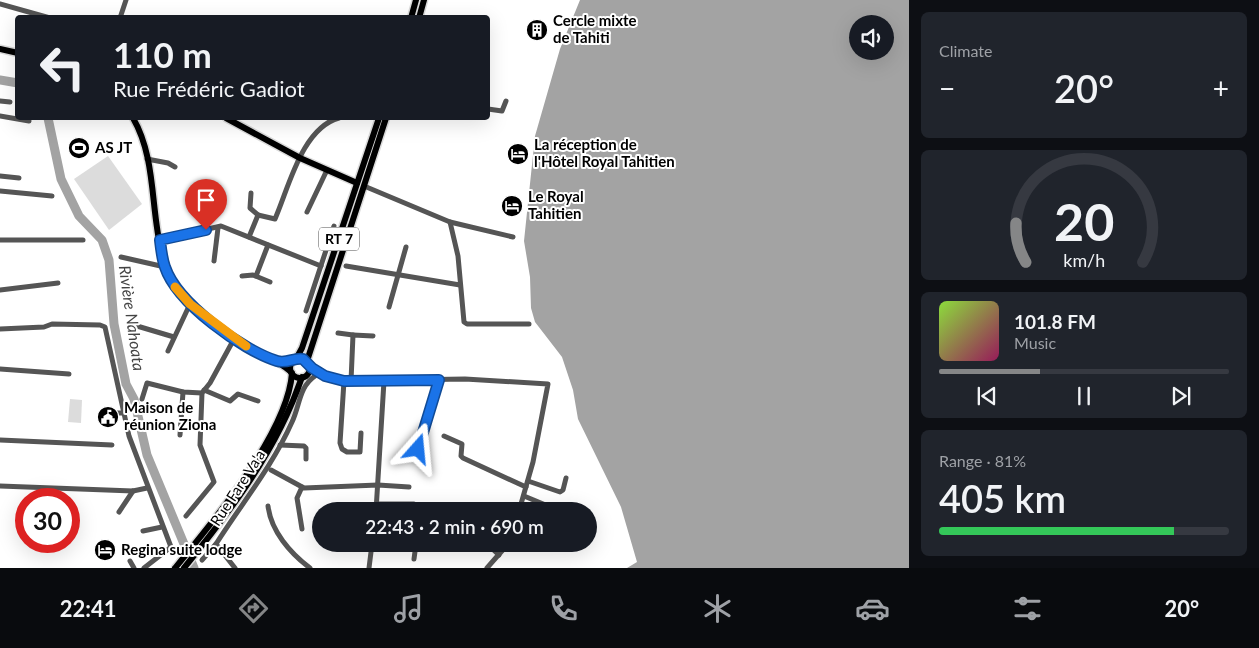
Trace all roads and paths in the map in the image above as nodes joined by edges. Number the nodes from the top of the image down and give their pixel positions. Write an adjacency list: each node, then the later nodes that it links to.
1 (126, 0): 6 (street)
2 (416, 0): 7 (main road)
3 (424, 0): 8 (main road)
4 (0, 4): 5 (street)
5 (39, 15)
6 (121, 15)
7 (412, 15)
8 (420, 15)
9 (0, 49): 10 (main road)
10 (15, 52)
11 (0, 100): 13 (street)
12 (506, 101): 14 (street)
13 (10, 102)
14 (490, 109)
15 (0, 116): 16 (street)
16 (15, 119)
17 (23, 120): 23 (street)
18 (134, 120): 25 (main road)
19 (230, 120): 24 (main road)
20 (330, 120): 24 (street)
21 (378, 120): 30 (main road, RT 7)
22 (385, 120): 31 (main road, RT 7)
23 (29, 121)
24 (300, 158): 27 (main road); 36 (street)
25 (147, 159): 26 (street); 44 (main road)
26 (175, 167)
27 (327, 170): 30 (main road); 35 (street)
28 (0, 176): 29 (street)
29 (19, 178)
30 (357, 183): 71 (main road, RT 7)
31 (364, 186): 37 (street); 73 (main road, RT 7)
32 (0, 191): 34 (street)
33 (251, 193): 36 (street)
34 (52, 196)
35 (307, 212)
36 (258, 215): 40 (street)
37 (450, 222): 41 (street); 57 (street)
38 (334, 226): 49 (street)
39 (218, 228): 40 (street); 44 (street); 48 (street)
40 (249, 237): 45 (street)
41 (513, 237)
42 (0, 240): 43 (street)
43 (82, 240)
44 (160, 240): 51 (main road)
45 (268, 245): 49 (street); 53 (street)
46 (406, 247): 54 (street)
47 (121, 257): 51 (street)
48 (214, 261)
49 (321, 266): 61 (street)
50 (346, 266): 54 (street)
51 (165, 267): 59 (main road)
52 (242, 276): 53 (street)
53 (256, 276): 55 (street)
54 (396, 276): 57 (street); 60 (street)
55 (270, 282)
56 (58, 283): 58 (street)
57 (460, 285): 62 (street)
58 (0, 290)
59 (190, 304): 68 (street); 69 (main road)
60 (389, 307)
61 (306, 311)
62 (529, 324)
63 (137, 326): 68 (street)
64 (0, 329): 89 (street)
65 (338, 333): 66 (street)
66 (353, 335): 67 (street); 82 (street)
67 (373, 336)
68 (174, 337): 70 (street)
69 (234, 339): 72 (main road); 85 (street)
70 (168, 351)
71 (294, 360): 72 (main road); 73 (main road); 75 (main road, RT 7)
72 (280, 362): 75 (main road)
73 (308, 362): 78 (street); 79 (main road, RT 7)
74 (0, 369): 76 (street)
75 (291, 372): 79 (main road); 118 (main road, RT 7)
76 (69, 374)
77 (315, 376): 78 (street); 79 (street); 94 (street, Rue Fare Va'a)
78 (325, 376): 81 (street)
79 (303, 377): 118 (main road, RT 7)
80 (439, 380): 83 (street); 96 (street); 100 (street)
81 (344, 381): 82 (street); 90 (street)
82 (351, 381): 83 (street)
83 (384, 381): 101 (street)
84 (183, 392): 85 (street); 86 (street); 91 (street)
85 (203, 392): 87 (street); 113 (street)
86 (142, 399)
87 (258, 401)
88 (107, 413): 89 (street)
89 (122, 413): 105 (street)
90 (361, 433)
91 (180, 435)
92 (444, 436): 100 (street)
93 (0, 440): 95 (street)
94 (280, 444): 97 (street, Rue Fare Va'a); 117 (street, Rue Fare Va'a)
95 (112, 445)
96 (418, 449)
97 (306, 460)
98 (271, 470): 103 (street)
99 (566, 478): 100 (street)
100 (527, 484): 107 (street)
101 (378, 485): 103 (street); 104 (street); 108 (street)
102 (0, 486): 106 (street)
103 (302, 487): 115 (street)
104 (409, 487)
105 (147, 488): 106 (street); 114 (street)
106 (133, 491): 112 (street)
107 (524, 496): 109 (street); 110 (street)
108 (377, 502)
109 (522, 502)
110 (538, 502)
111 (268, 506): 132 (street)
112 (119, 512)
113 (186, 516)
114 (162, 527): 116 (street); 129 (street)
115 (302, 529)
116 (143, 531)
117 (216, 544): 125 (street); 131 (street, Rue Fare Va'a)
118 (196, 548): 127 (main road, RT 7)
119 (371, 552): 133 (street)
120 (415, 552): 124 (street)
121 (495, 552): 123 (street)
122 (502, 552): 123 (street)
123 (499, 556): 134 (street)
124 (414, 559)
125 (202, 560)
126 (130, 561): 128 (street)
127 (184, 565): 130 (main road, RT 7)
128 (134, 568)
129 (144, 568)
130 (175, 568)
131 (235, 568)
132 (310, 568)
133 (369, 568)
134 (487, 568)

